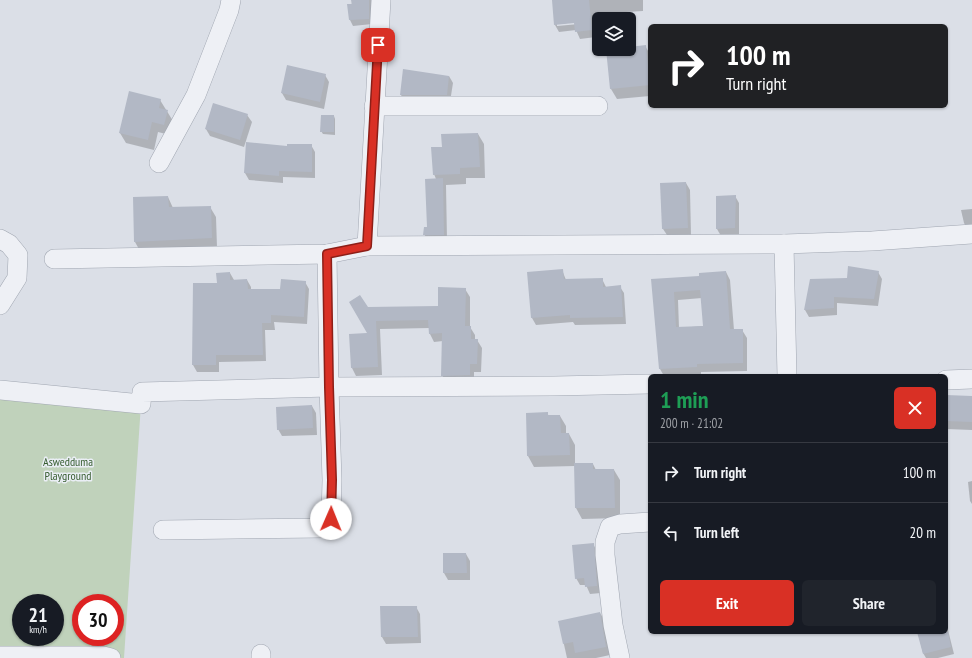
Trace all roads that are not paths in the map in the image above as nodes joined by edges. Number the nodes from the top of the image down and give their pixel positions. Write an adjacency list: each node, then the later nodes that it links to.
1 (231, 0): 5 (street)
2 (382, 0): 3 (street)
3 (374, 106): 4 (street); 9 (street)
4 (598, 106)
5 (159, 163)
6 (972, 234): 8 (street)
7 (0, 239): 12 (street)
8 (784, 244): 9 (street); 13 (street)
9 (367, 246): 10 (street)
10 (327, 254): 11 (street); 17 (street)
11 (54, 258)
12 (0, 304)
13 (786, 374)
14 (972, 379): 15 (street)
15 (948, 380)
16 (648, 384): 17 (street)
17 (329, 387): 18 (street); 20 (street)
18 (0, 390)
19 (648, 522): 23 (street)
20 (163, 530)
21 (0, 656): 22 (street)
22 (111, 658)
23 (620, 658)

